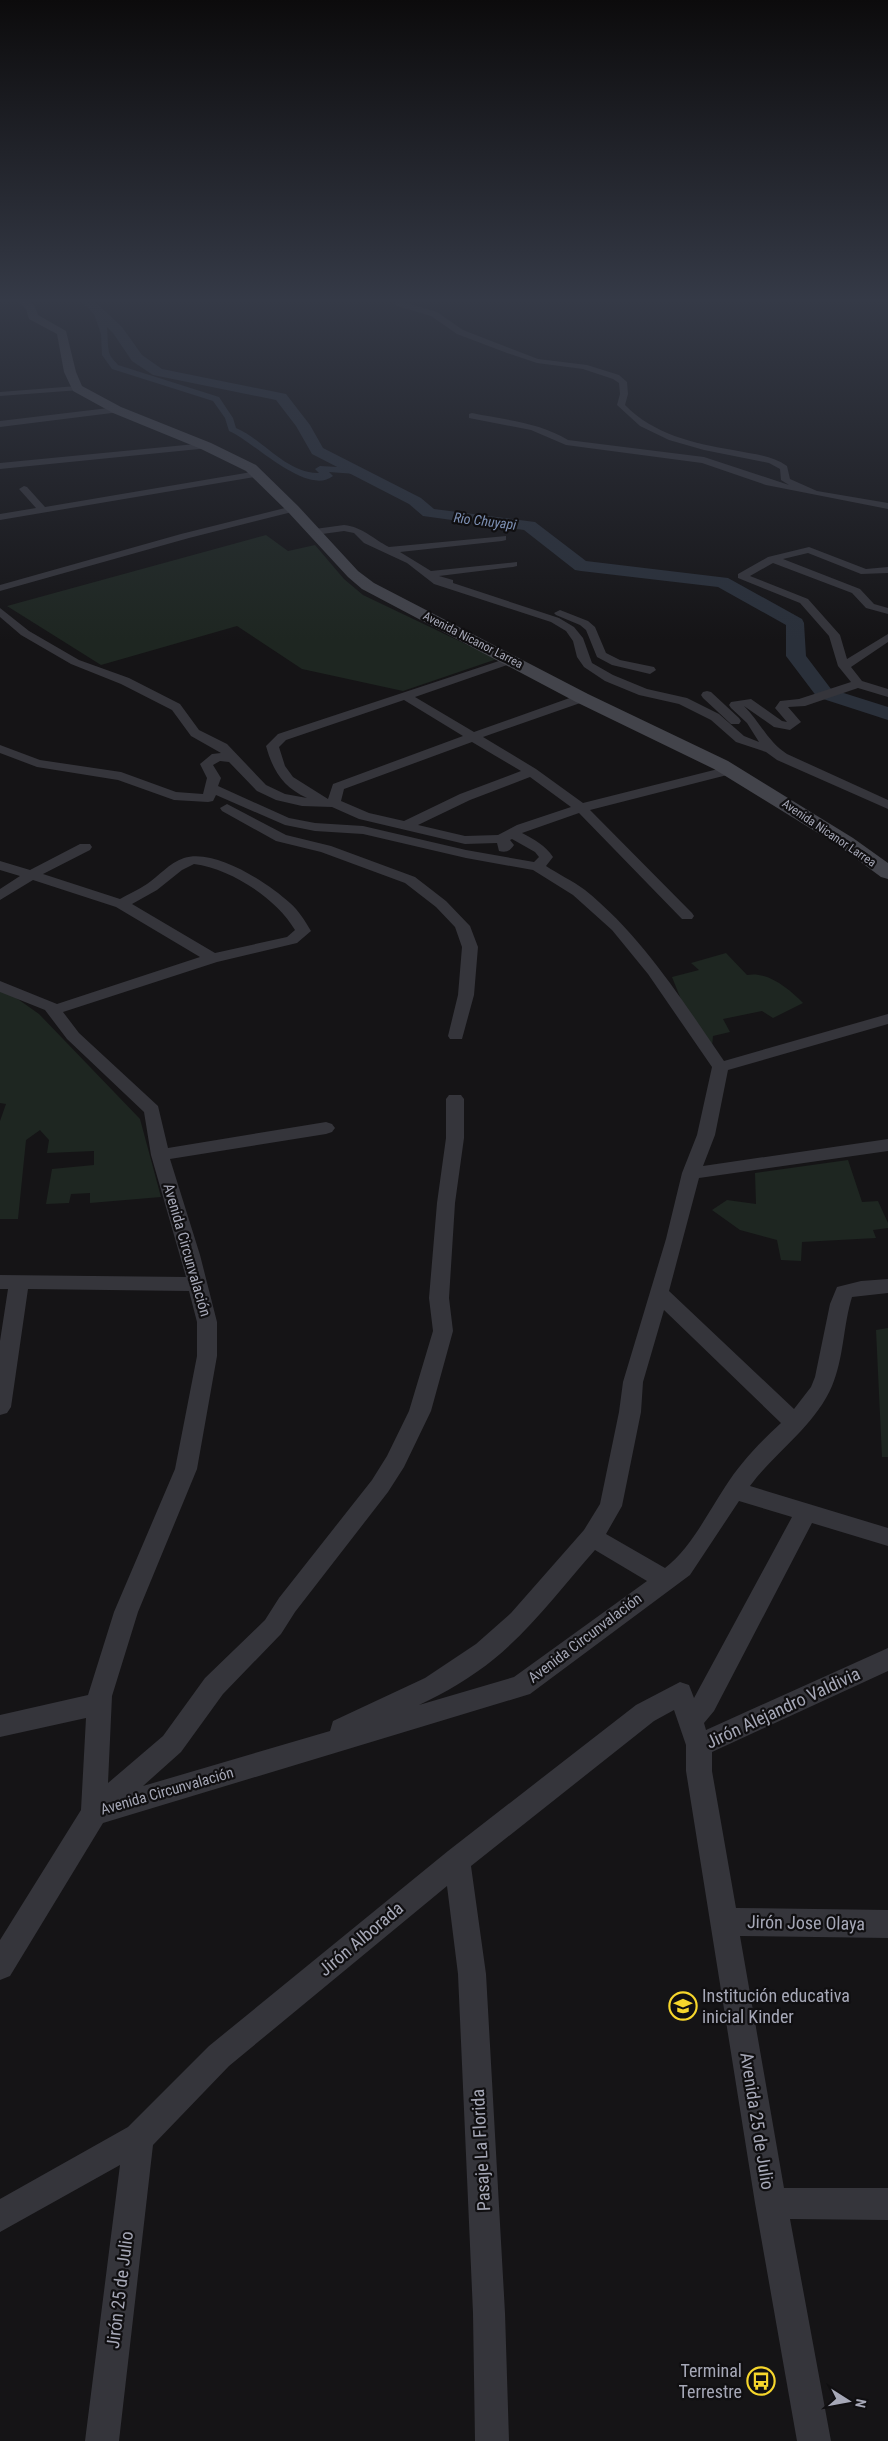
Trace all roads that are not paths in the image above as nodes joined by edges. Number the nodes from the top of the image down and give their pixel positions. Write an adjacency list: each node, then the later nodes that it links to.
1 (101, 412): 5 (street)
2 (122, 412): 6 (main road, Avenida Nicanor Larrea)
3 (627, 412): 10 (street)
4 (472, 416): 10 (street)
5 (0, 424)
6 (206, 446): 7 (street); 8 (main road, Avenida Nicanor Larrea)
7 (0, 466)
8 (257, 474): 12 (main road, Avenida Nicanor Larrea); 13 (street)
9 (24, 489): 13 (street)
10 (809, 491): 11 (street)
11 (888, 506)
12 (293, 509): 15 (main road, Avenida Nicanor Larrea); 22 (street)
13 (43, 510): 14 (street)
14 (0, 517)
15 (315, 532): 17 (street); 26 (main road, Avenida Nicanor Larrea)
16 (502, 538): 17 (street)
17 (389, 550): 21 (street)
18 (772, 559): 20 (street); 24 (street); 27 (street)
19 (513, 564): 21 (street)
20 (888, 570)
21 (433, 577): 28 (street); 35 (street)
22 (0, 588)
23 (0, 611): 37 (street)
24 (888, 611)
25 (888, 637): 27 (street)
26 (512, 660): 32 (street); 33 (main road, Avenida Nicanor Larrea)
27 (844, 666): 29 (street)
28 (650, 670)
29 (858, 684): 30 (street); 35 (street)
30 (888, 693)
31 (707, 695): 35 (street)
32 (405, 696): 34 (street); 41 (street)
33 (582, 698): 34 (street); 38 (main road, Avenida Nicanor Larrea)
34 (474, 737): 39 (street); 41 (street)
35 (769, 748): 42 (street)
36 (0, 749): 40 (street)
37 (232, 758): 40 (street); 41 (street)
38 (730, 770): 43 (street); 50 (main road, Avenida Nicanor Larrea)
39 (531, 772): 43 (street); 44 (street)
40 (210, 793): 47 (street); 59 (street)
41 (334, 804): 44 (street)
42 (888, 805)
43 (581, 808): 45 (street); 54 (street)
44 (407, 825): 45 (street)
45 (507, 836): 47 (street); 49 (street)
46 (85, 847): 51 (street)
47 (490, 858): 49 (street)
48 (0, 865): 51 (street)
49 (537, 867): 60 (street)
50 (888, 873)
51 (32, 875): 52 (street); 53 (street)
52 (0, 896)
53 (121, 904): 55 (street); 55 (street)
54 (687, 916)
55 (213, 958): 57 (street)
56 (0, 986): 57 (street, Avenida Circunvalación)
57 (54, 1010): 64 (street, Avenida Circunvalación)
58 (888, 1020): 60 (street)
59 (456, 1036)
60 (720, 1067): 65 (street)
61 (455, 1099): 82 (street)
62 (326, 1128): 64 (street)
63 (888, 1145): 65 (street)
64 (160, 1155): 67 (street, Avenida Circunvalación)
65 (691, 1173): 69 (street)
66 (10, 1282): 67 (street); 70 (street)
67 (196, 1284): 78 (street, Avenida Circunvalación)
68 (888, 1286): 71 (street, Avenida Circunvalación)
69 (658, 1292): 71 (street); 74 (street)
70 (0, 1407)
71 (795, 1423): 72 (street, Avenida Circunvalación)
72 (734, 1490): 73 (street); 76 (street, Avenida Circunvalación)
73 (806, 1513): 75 (street); 80 (street)
74 (592, 1537): 76 (street); 81 (street)
75 (888, 1537)
76 (664, 1579): 81 (street, Avenida Circunvalación)
77 (888, 1659): 80 (street, Jirón Alejandro Valdivia)
78 (101, 1703): 79 (street); 82 (street, Avenida Circunvalación)
79 (0, 1726)
80 (696, 1746): 83 (street, Jirón Alborada); 84 (street, Avenida 25 de Julio)
81 (272, 1761): 82 (street, Avenida Circunvalación)
82 (94, 1813): 86 (street)
83 (457, 1860): 87 (street, Jirón Alborada); 92 (street, Pasaje La Florida)
84 (724, 1922): 85 (street, Jirón Jose Olaya); 88 (street, Avenida 25 de Julio)
85 (888, 1924)
86 (0, 1966)
87 (139, 2138): 90 (street, Jirón Alborada); 91 (street, Jirón 25 de Julio)
88 (770, 2203): 89 (street); 93 (street, Avenida 25 de Julio)
89 (888, 2204)
90 (0, 2216)
91 (102, 2441)
92 (492, 2441)
93 (814, 2441)

